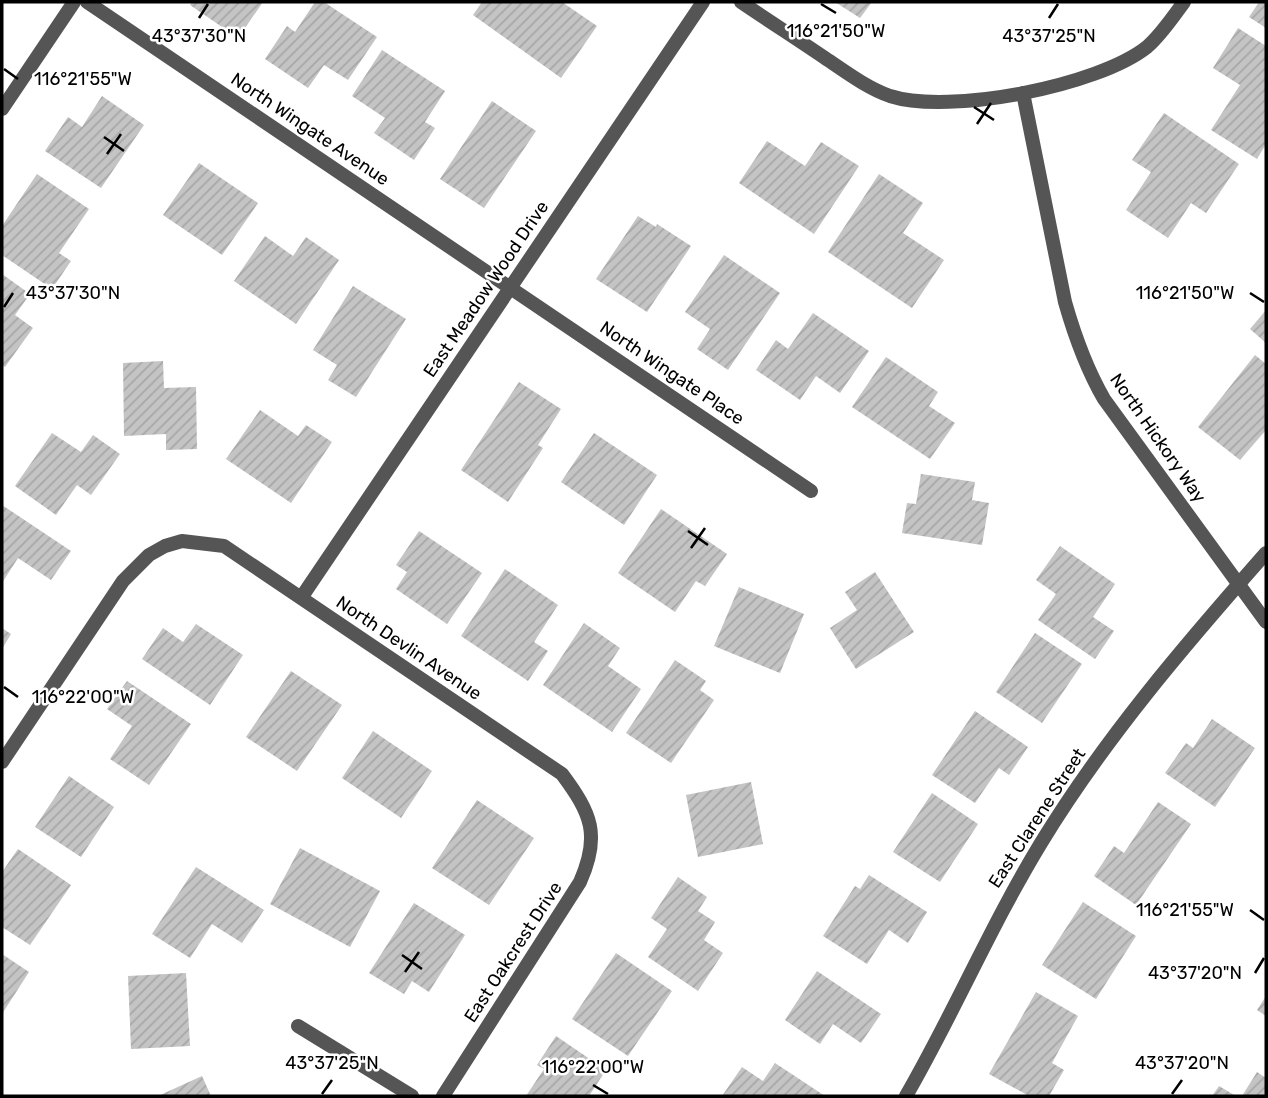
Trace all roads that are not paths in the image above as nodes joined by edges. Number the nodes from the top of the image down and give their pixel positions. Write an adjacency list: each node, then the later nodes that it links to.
1 (74, 2): 7 (street)
2 (87, 2): 8 (street, North Wingate Avenue)
3 (703, 2): 8 (street, East Meadow Wood Drive)
4 (741, 2): 6 (street)
5 (1184, 2): 6 (street)
6 (1023, 93): 11 (street, North Hickory Way)
7 (2, 109)
8 (510, 288): 9 (street, North Wingate Place); 12 (street, East Meadow Wood Drive)
9 (811, 491)
10 (1266, 553): 11 (street, East Clarene Street)
11 (1239, 584): 13 (street, North Hickory Way); 19 (street, East Clarene Street)
12 (301, 598): 14 (street, North Devlin Avenue); 15 (street, North Devlin Avenue)
13 (1266, 622)
14 (2, 762)
15 (590, 821): 18 (street, East Oakcrest Drive)
16 (298, 1026): 17 (street)
17 (412, 1096)
18 (443, 1096)
19 (906, 1096)

